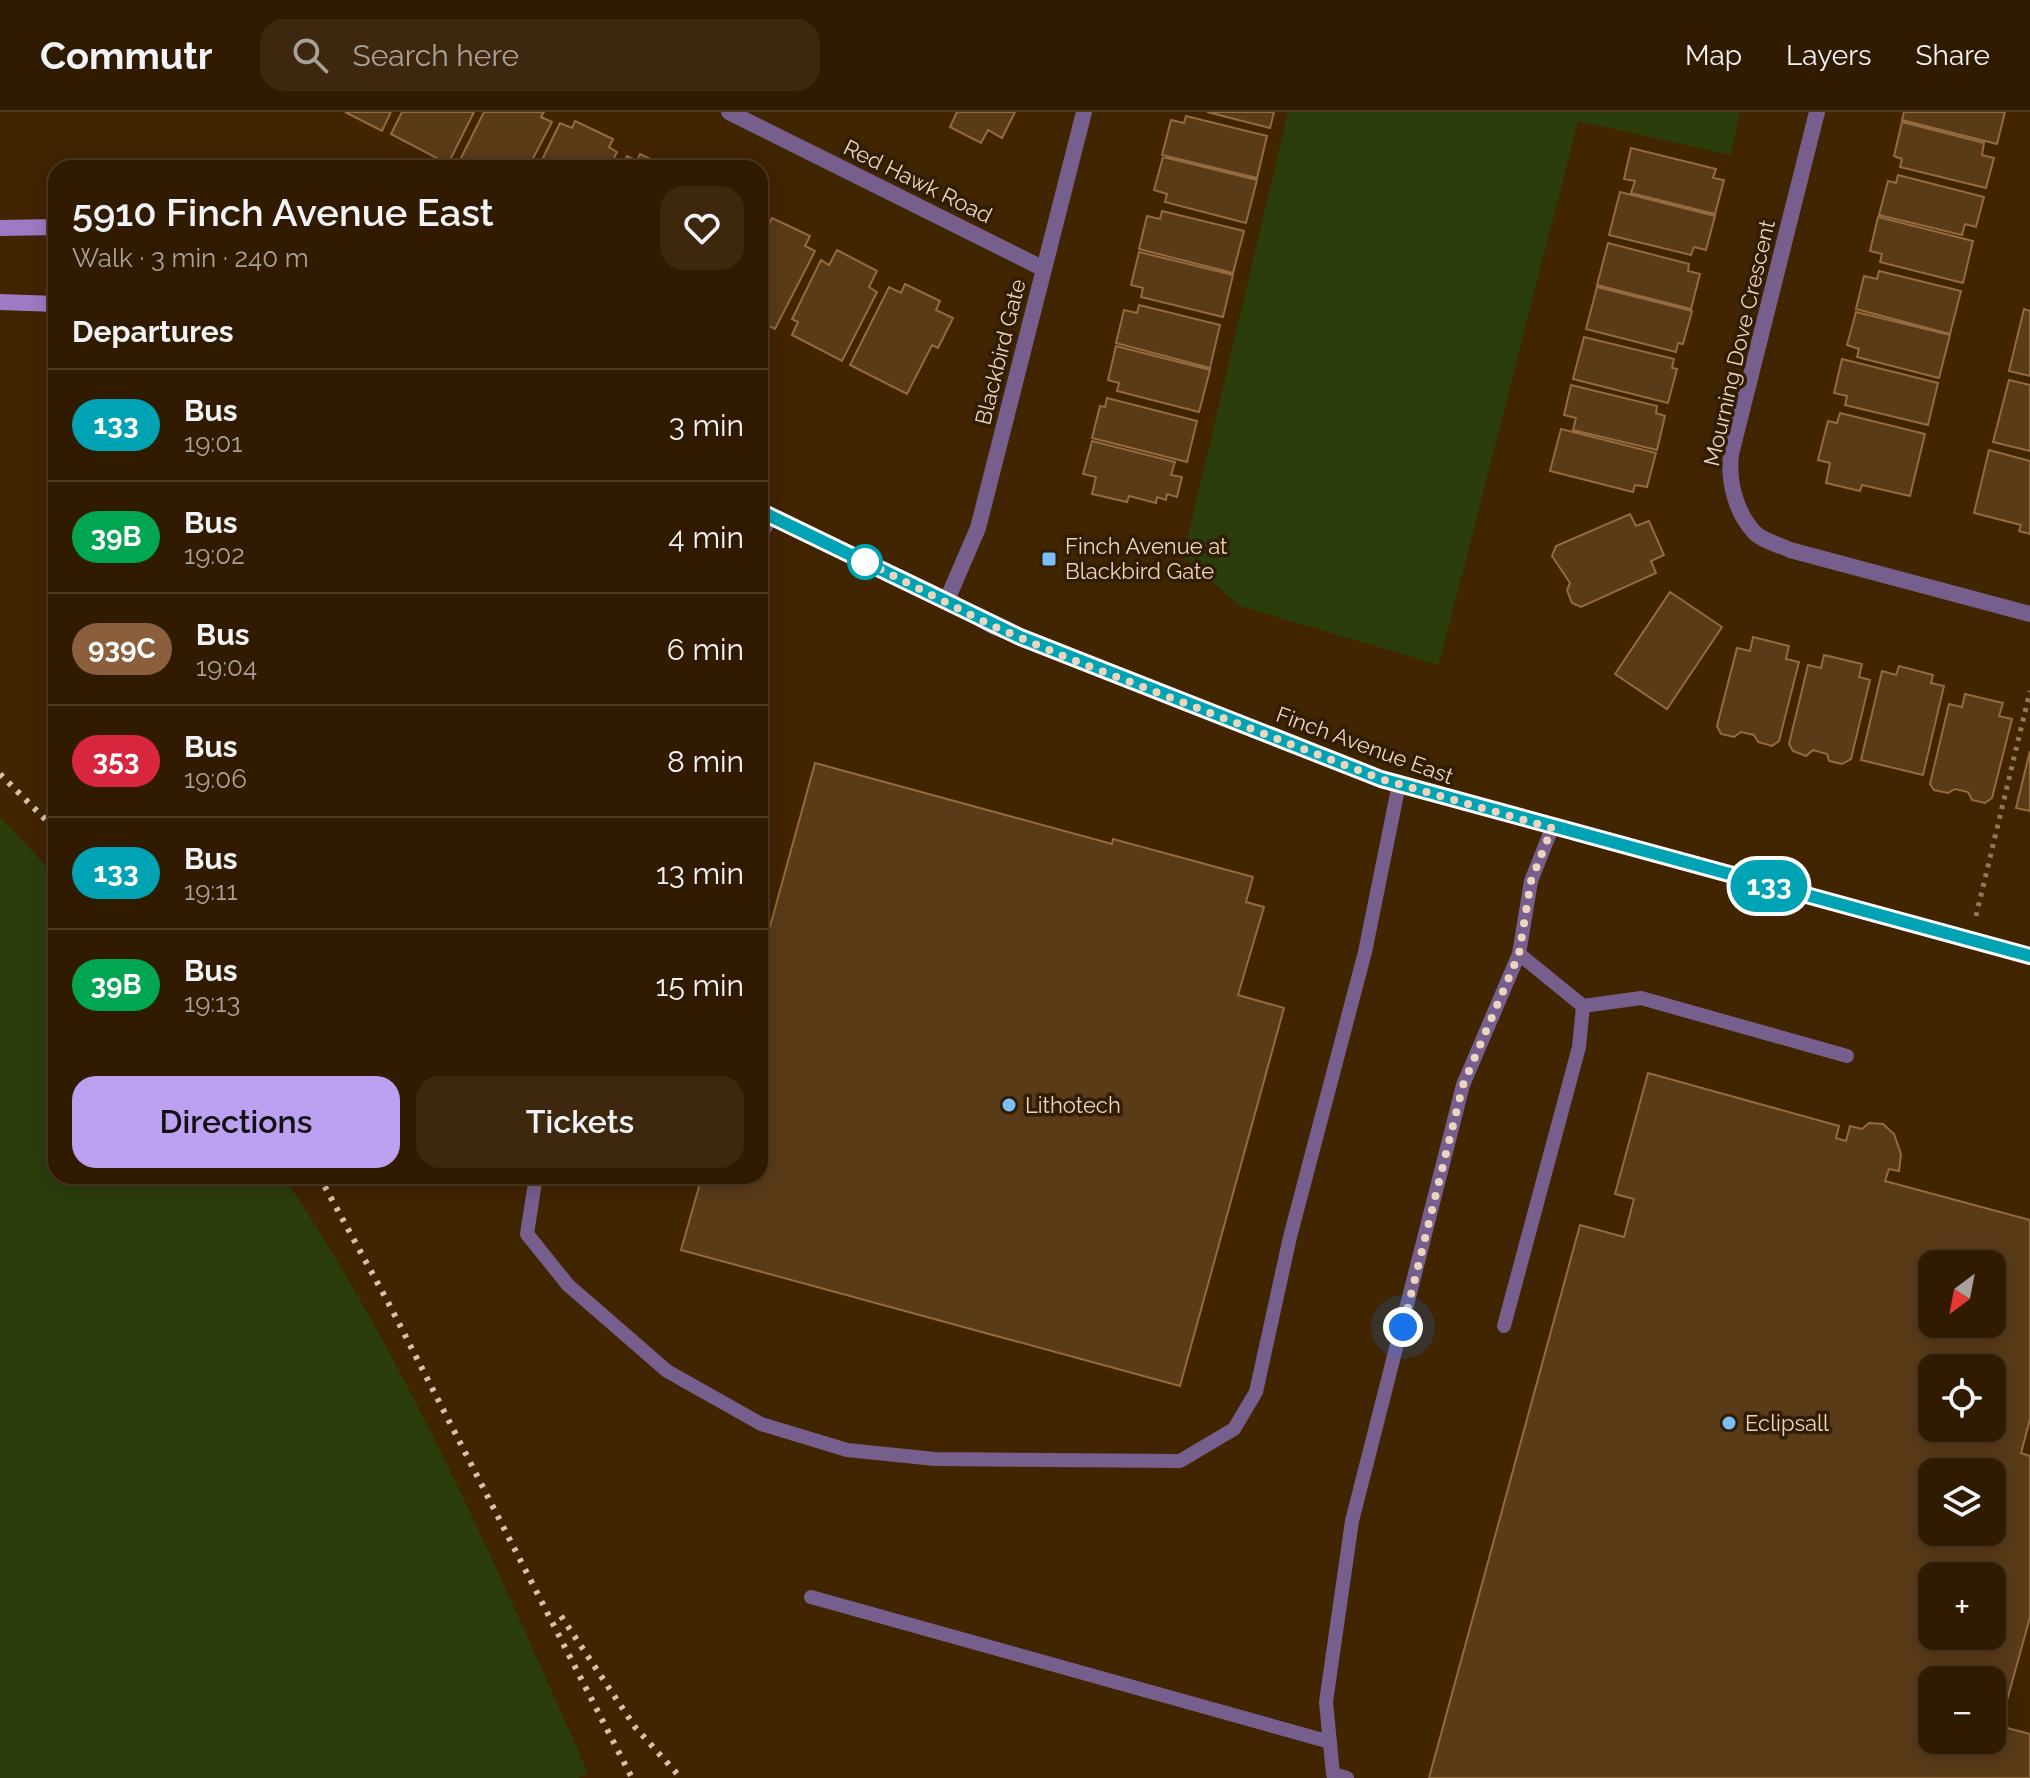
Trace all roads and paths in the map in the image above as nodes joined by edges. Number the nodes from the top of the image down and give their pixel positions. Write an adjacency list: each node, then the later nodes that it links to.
1 (729, 112): 6 (street, Red Hawk Road)
2 (1084, 112): 6 (street, Blackbird Gate)
3 (1817, 112): 11 (street, Mourning Dove Crescent)
4 (48, 227): 5 (main road)
5 (0, 228)
6 (1044, 269): 10 (street, Blackbird Gate)
7 (0, 302): 8 (main road)
8 (48, 304)
9 (768, 515): 10 (main road, Finch Avenue East)
10 (947, 600): 13 (main road, Finch Avenue East)
11 (2030, 614)
12 (2030, 691): 15 (path)
13 (1399, 784): 14 (main road, Finch Avenue East); 20 (lane)
14 (1552, 828): 15 (main road, Finch Avenue East); 16 (lane)
15 (1970, 940): 17 (main road, Finch Avenue East)
16 (1519, 954): 18 (lane); 23 (lane)
17 (2030, 956)
18 (1583, 1006): 19 (lane); 21 (lane)
19 (1847, 1056)
20 (535, 1184)
21 (1504, 1326)
22 (811, 1597): 23 (lane)
23 (1330, 1742): 24 (lane)
24 (1347, 1778)

